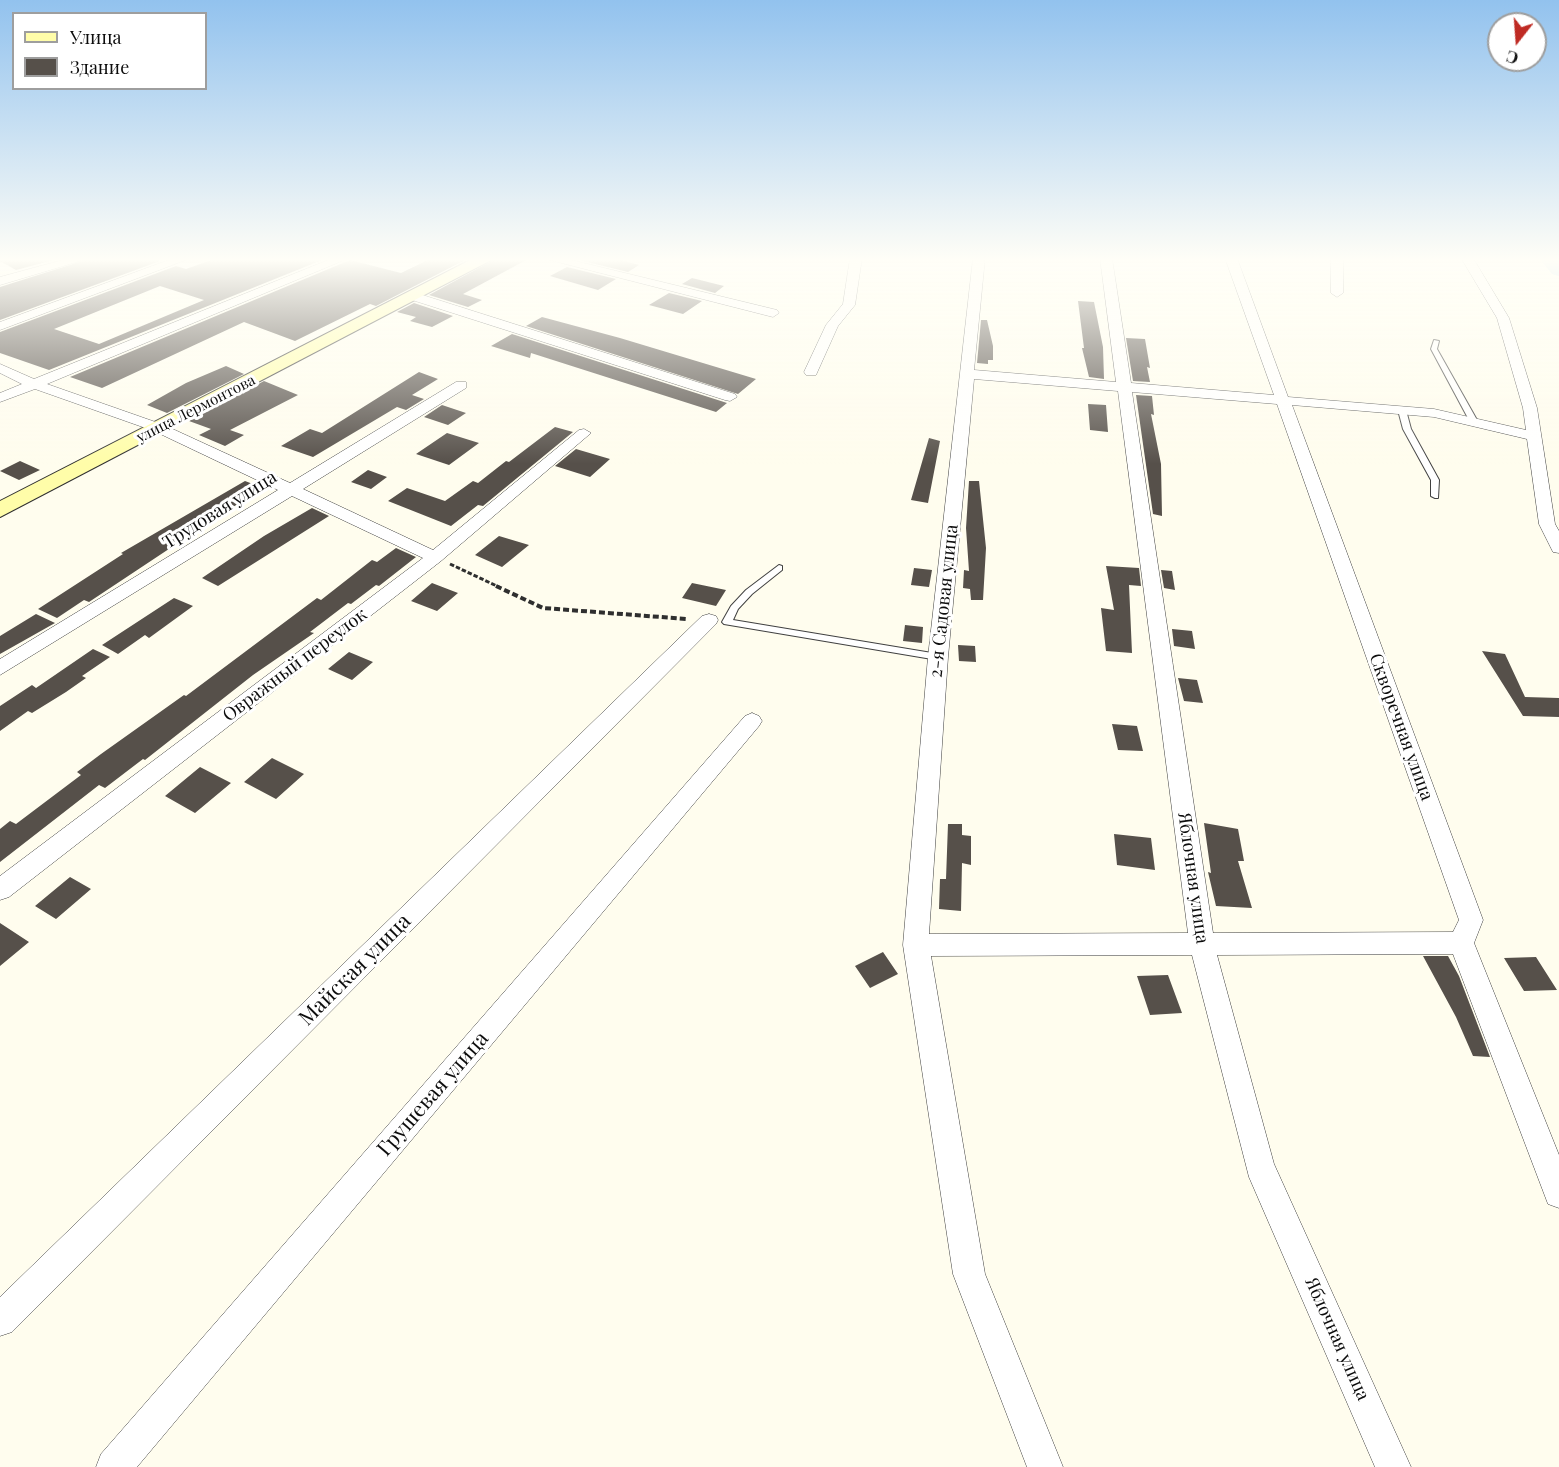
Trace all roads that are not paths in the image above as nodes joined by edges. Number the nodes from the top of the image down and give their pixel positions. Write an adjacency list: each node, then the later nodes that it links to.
1 (175, 326): 13 (street)
2 (354, 326): 21 (street, улица Лермонтова)
3 (509, 326): 16 (street)
4 (831, 326): 11 (street)
5 (972, 326): 12 (street, 2-я Садовая улица)
6 (1115, 326): 15 (street, Яблочная улица)
7 (1256, 326): 18 (street, Скворечная улица)
8 (1506, 326): 23 (street)
9 (1436, 341): 20 (lane)
10 (0, 368): 13 (street)
11 (811, 372)
12 (967, 374): 15 (street); 31 (street, 2-я Садовая улица)
13 (34, 384): 17 (street); 21 (street)
14 (461, 385): 24 (street, Трудовая улица)
15 (1124, 388): 18 (street); 37 (street, Яблочная улица)
16 (730, 397)
17 (0, 398)
18 (1284, 402): 19 (street); 35 (street, Скворечная улица)
19 (1402, 410): 20 (street); 25 (lane)
20 (1473, 420): 23 (street)
21 (159, 428): 24 (street); 26 (street, улица Лермонтова)
22 (584, 433): 28 (street, Овражный переулок)
23 (1534, 435): 27 (street)
24 (292, 489): 28 (street); 32 (street, Трудовая улица)
25 (1436, 496)
26 (0, 510)
27 (1559, 548)
28 (435, 557): 34 (street, Овражный переулок)
29 (779, 568): 31 (lane)
30 (710, 620): 39 (street, Майская улица)
31 (938, 657): 36 (street, 2-я Садовая улица)
32 (0, 668)
33 (752, 721): 40 (street, Грушевая улица)
34 (0, 890)
35 (1461, 943): 37 (street); 38 (street)
36 (915, 945): 37 (street); 41 (street, 2-я Садовая улица)
37 (1202, 945): 42 (street, Яблочная улица)
38 (1559, 1193)
39 (0, 1320)
40 (114, 1467)
41 (1045, 1467)
42 (1393, 1467)

